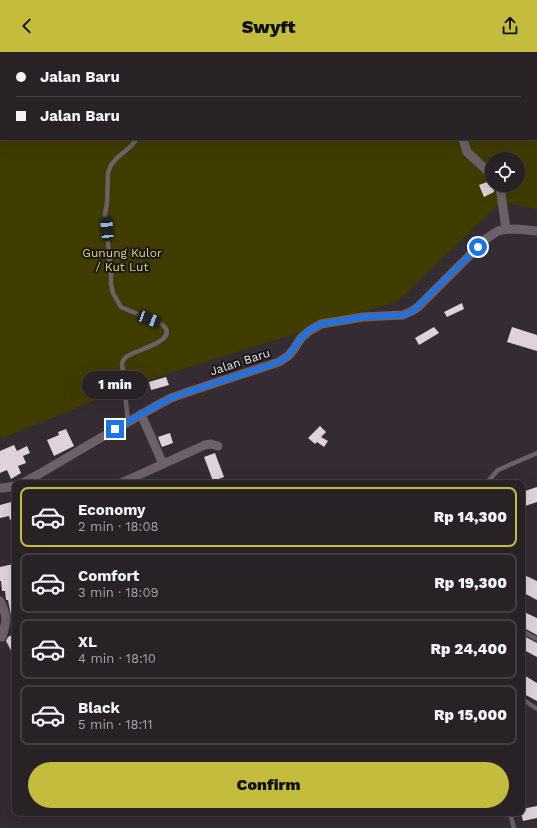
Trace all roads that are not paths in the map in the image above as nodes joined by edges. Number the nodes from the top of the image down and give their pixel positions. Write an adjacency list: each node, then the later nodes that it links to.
1 (136, 140): 8 (lane)
2 (463, 140): 3 (street)
3 (485, 169)
4 (500, 192): 5 (street)
5 (506, 229): 6 (street, Jalan Baru); 7 (street, Jalan Baru)
6 (537, 231)
7 (141, 414): 8 (street, Jalan Baru); 11 (street)
8 (128, 422): 12 (street, Jalan Baru)
9 (218, 446): 11 (street)
10 (537, 453): 14 (lane)
11 (163, 464): 13 (street)
12 (29, 480)
13 (128, 480)
14 (489, 480)
15 (12, 486): 16 (street)
16 (0, 488)
17 (0, 601): 18 (street)
18 (10, 624): 20 (street)
19 (525, 633): 21 (lane)
20 (2, 637)
21 (537, 639)
22 (525, 701): 23 (lane)
23 (537, 709)
24 (511, 816): 25 (lane)
25 (514, 828)

